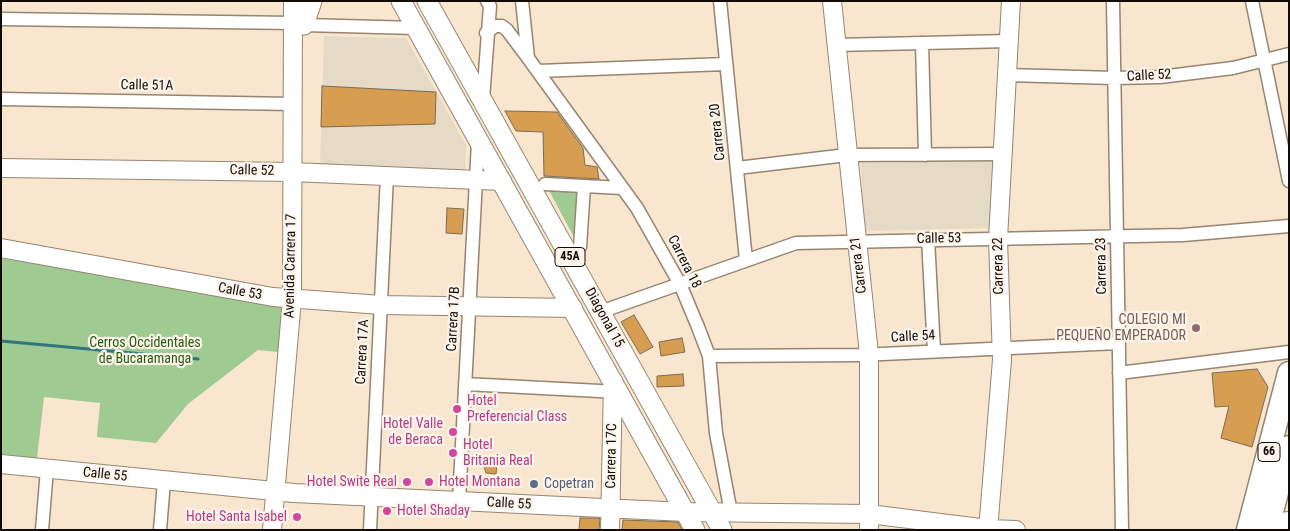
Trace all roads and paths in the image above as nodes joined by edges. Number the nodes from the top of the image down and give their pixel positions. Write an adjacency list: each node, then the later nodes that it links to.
1 (293, 1): 14 (street, Avenida Carrera 17)
2 (304, 1): 14 (street, Avenida Carrera 17)
3 (312, 1): 14 (main road)
4 (401, 1): 15 (main road, Diagonal 15 / 45A)
5 (427, 1): 28 (main road, Diagonal 15 / 45A)
6 (522, 1): 21 (street)
7 (720, 1): 23 (street, Carrera 20)
8 (832, 1): 19 (street, Carrera 21)
9 (1011, 1): 17 (street, Carrera 22)
10 (1113, 1): 26 (street, Carrera 23)
11 (1252, 1): 22 (street)
12 (490, 3): 16 (street)
13 (1, 19): 14 (street)
14 (299, 24): 15 (street); 29 (street, Avenida Carrera 17); 36 (street, Avenida Carrera 17)
15 (416, 28): 30 (main road, Diagonal 15 / 45A)
16 (486, 33): 21 (street, Carrera 18); 28 (street)
17 (1009, 41): 18 (street); 25 (street, Carrera 22)
18 (922, 43): 19 (street); 33 (street)
19 (836, 45): 32 (street, Carrera 21)
20 (1289, 54): 22 (street, Calle 52)
21 (528, 58): 24 (street, Carrera 18)
22 (1264, 62): 26 (street, Calle 52); 40 (street)
23 (726, 64): 24 (street); 35 (street, Carrera 20)
24 (538, 71): 43 (street, Carrera 18)
25 (1007, 75): 26 (street, Calle 52); 31 (street, Carrera 22)
26 (1114, 78): 45 (street, Carrera 23)
27 (1, 99): 29 (street, Calle 51A)
28 (483, 102): 57 (main road, Diagonal 15 / 45A)
29 (293, 104): 36 (street, Avenida Carrera 17)
30 (478, 139): 38 (street, Carrera 17B); 39 (main road, Diagonal 15 / 45A)
31 (1003, 154): 33 (street); 47 (street, Carrera 22)
32 (847, 155): 33 (street); 35 (street); 48 (street, Carrera 21)
33 (925, 155)
34 (1, 168): 36 (street, Calle 52)
35 (737, 168): 51 (street, Carrera 20)
36 (298, 172): 37 (street, Calle 52); 53 (street, Avenida Carrera 17)
37 (387, 176): 38 (street, Calle 52); 54 (street, Carrera 17A)
38 (476, 180): 39 (street, Calle 52); 55 (street, Carrera 17B)
39 (502, 181): 56 (main road, Diagonal 15 / 45A)
40 (1289, 181)
41 (545, 184): 42 (street)
42 (584, 186): 43 (street); 49 (street)
43 (622, 188): 52 (street, Carrera 18)
44 (1289, 226): 45 (street, Calle 53)
45 (1117, 237): 47 (street, Calle 53); 58 (street, Carrera 23)
46 (928, 239): 47 (street, Calle 53); 48 (street, Calle 53); 60 (street)
47 (998, 239): 59 (street, Carrera 22)
48 (856, 241): 51 (street, Calle 53); 62 (street, Carrera 21)
49 (580, 247)
50 (1, 248): 53 (street, Calle 53)
51 (746, 260): 52 (street, Calle 53)
52 (680, 284): 57 (street, Calle 53); 63 (street, Carrera 18)
53 (297, 300): 54 (street, Calle 53); 72 (street, Avenida Carrera 17)
54 (381, 305): 55 (street, Calle 53); 73 (street, Carrera 17A)
55 (469, 306): 56 (street, Calle 53); 66 (street, Carrera 17B)
56 (573, 308): 67 (main road, Diagonal 15 / 45A)
57 (600, 312): 77 (main road, Diagonal 15 / 45A)
58 (1118, 343): 59 (street, Calle 54); 64 (street, Carrera 23)
59 (1002, 348): 60 (street, Calle 54); 81 (street, Carrera 22)
60 (934, 351): 62 (street, Calle 54)
61 (1289, 352): 64 (street)
62 (869, 354): 63 (street, Calle 54); 79 (street, Carrera 21)
63 (709, 356): 78 (street, Carrera 18)
64 (1119, 373): 91 (street, Carrera 23)
65 (1289, 373): 80 (highway, 66)
66 (465, 384): 67 (street); 74 (street, Carrera 17B)
67 (615, 388): 75 (street, Carrera 17C); 76 (main road, Diagonal 15 / 45A)
68 (1289, 447): 80 (highway, 66)
69 (1, 464): 70 (street, Calle 55)
70 (47, 469): 71 (street, Calle 55); 82 (street)
71 (164, 481): 72 (street, Calle 55); 83 (street)
72 (280, 492): 73 (street, Calle 55); 84 (street, Avenida Carrera 17); 85 (street, Avenida Carrera 17)
73 (372, 497): 74 (street, Calle 55); 86 (street, Carrera 17A)
74 (459, 501): 75 (street, Calle 55)
75 (611, 508): 76 (street, Calle 55); 87 (street, Carrera 17C)
76 (685, 512): 77 (street, Calle 55); 88 (main road, Diagonal 15 / 45A)
77 (712, 512): 78 (street, Calle 55); 89 (main road, Diagonal 15 / 45A)
78 (732, 513): 79 (street, Calle 55)
79 (869, 522): 81 (street, Calle 55)
80 (1264, 527): 92 (street)
81 (988, 529): 90 (street, Calle 55)
82 (42, 530)
83 (160, 530)
84 (272, 530)
85 (284, 530)
86 (370, 530)
87 (610, 530)
88 (695, 530)
89 (722, 530)
90 (1016, 530)
91 (1122, 530)
92 (1244, 530)

